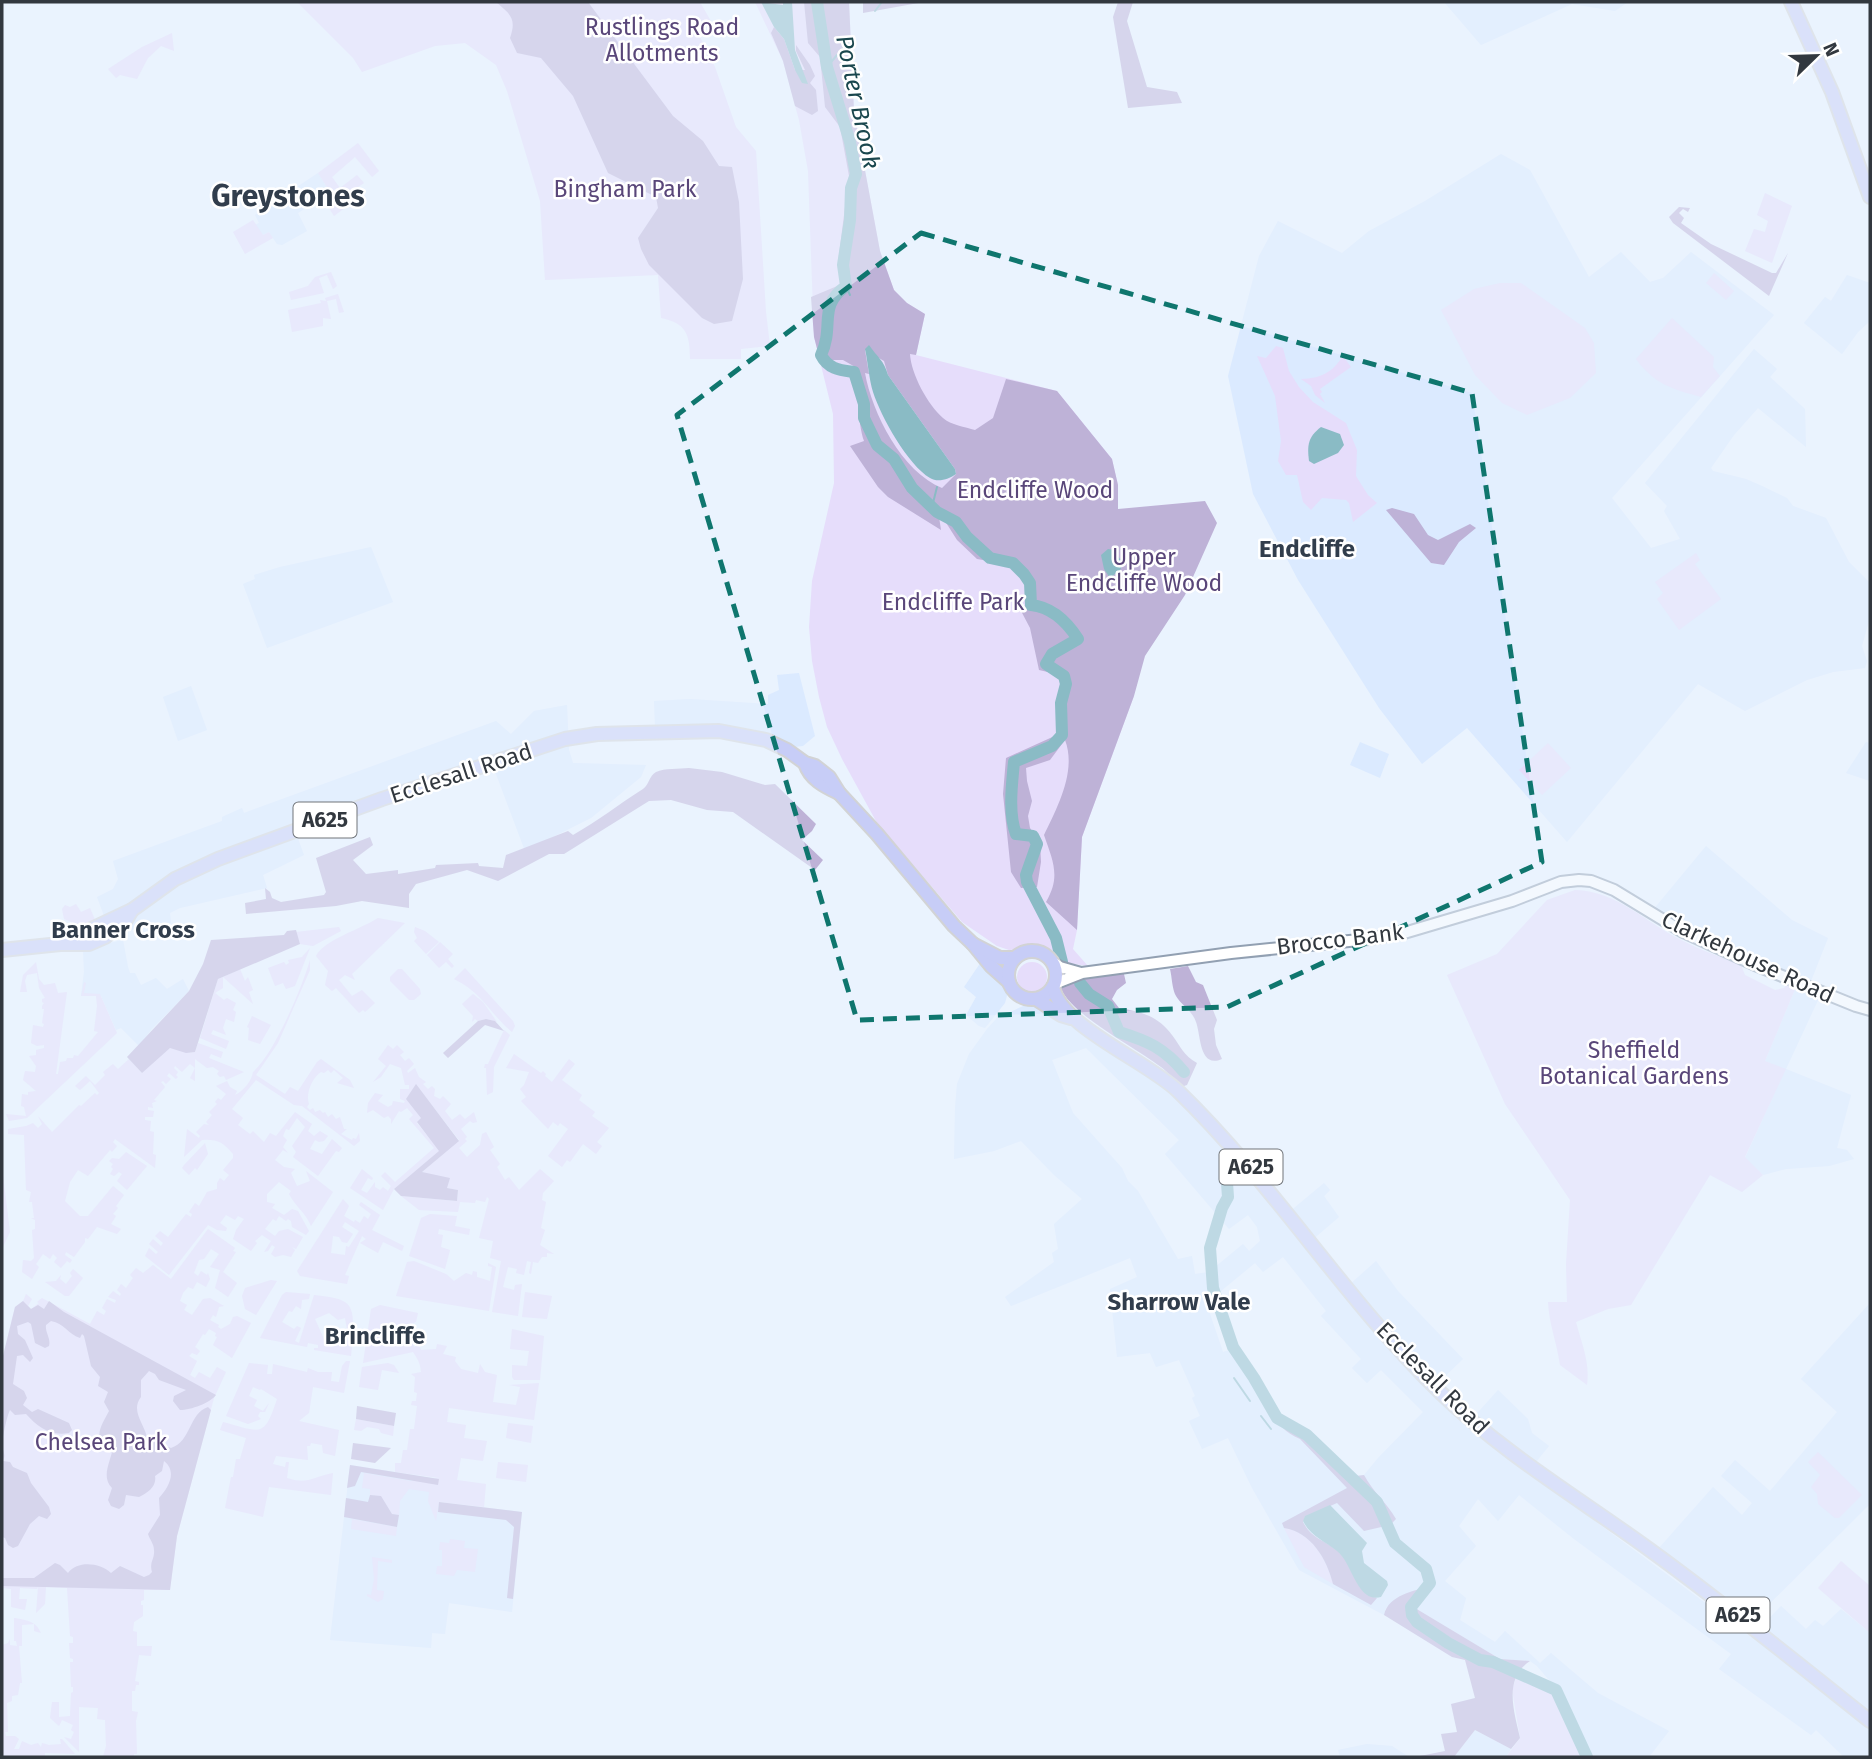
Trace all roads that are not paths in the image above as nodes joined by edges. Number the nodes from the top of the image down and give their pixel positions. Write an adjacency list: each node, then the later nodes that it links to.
1 (1791, 2): 2 (main road)
2 (1870, 197)
3 (1591, 881): 10 (main road, Brocco Bank); 14 (main road, Clarkehouse Road)
4 (132, 910): 5 (main road, Ecclesall Road / A625); 5 (main road, Ecclesall Road); 6 (main road, Ecclesall Road / A625)
5 (60, 944): 7 (main road, A625)
6 (973, 944): 8 (main road, Ecclesall Road / A625); 11 (main road, Ecclesall Road / A625)
7 (2, 950)
8 (1015, 958): 9 (main road, A625); 11 (main road)
9 (1051, 961): 10 (main road, Brocco Bank); 12 (main road, A625)
10 (1082, 973): 12 (main road, Brocco Bank)
11 (1009, 982): 13 (main road, A625)
12 (1054, 985): 13 (main road); 15 (main road, Ecclesall Road / A625)
13 (1035, 999): 15 (main road, Ecclesall Road / A625)
14 (1870, 1010)
15 (1071, 1018): 16 (main road, Ecclesall Road / A625)
16 (1870, 1721)

